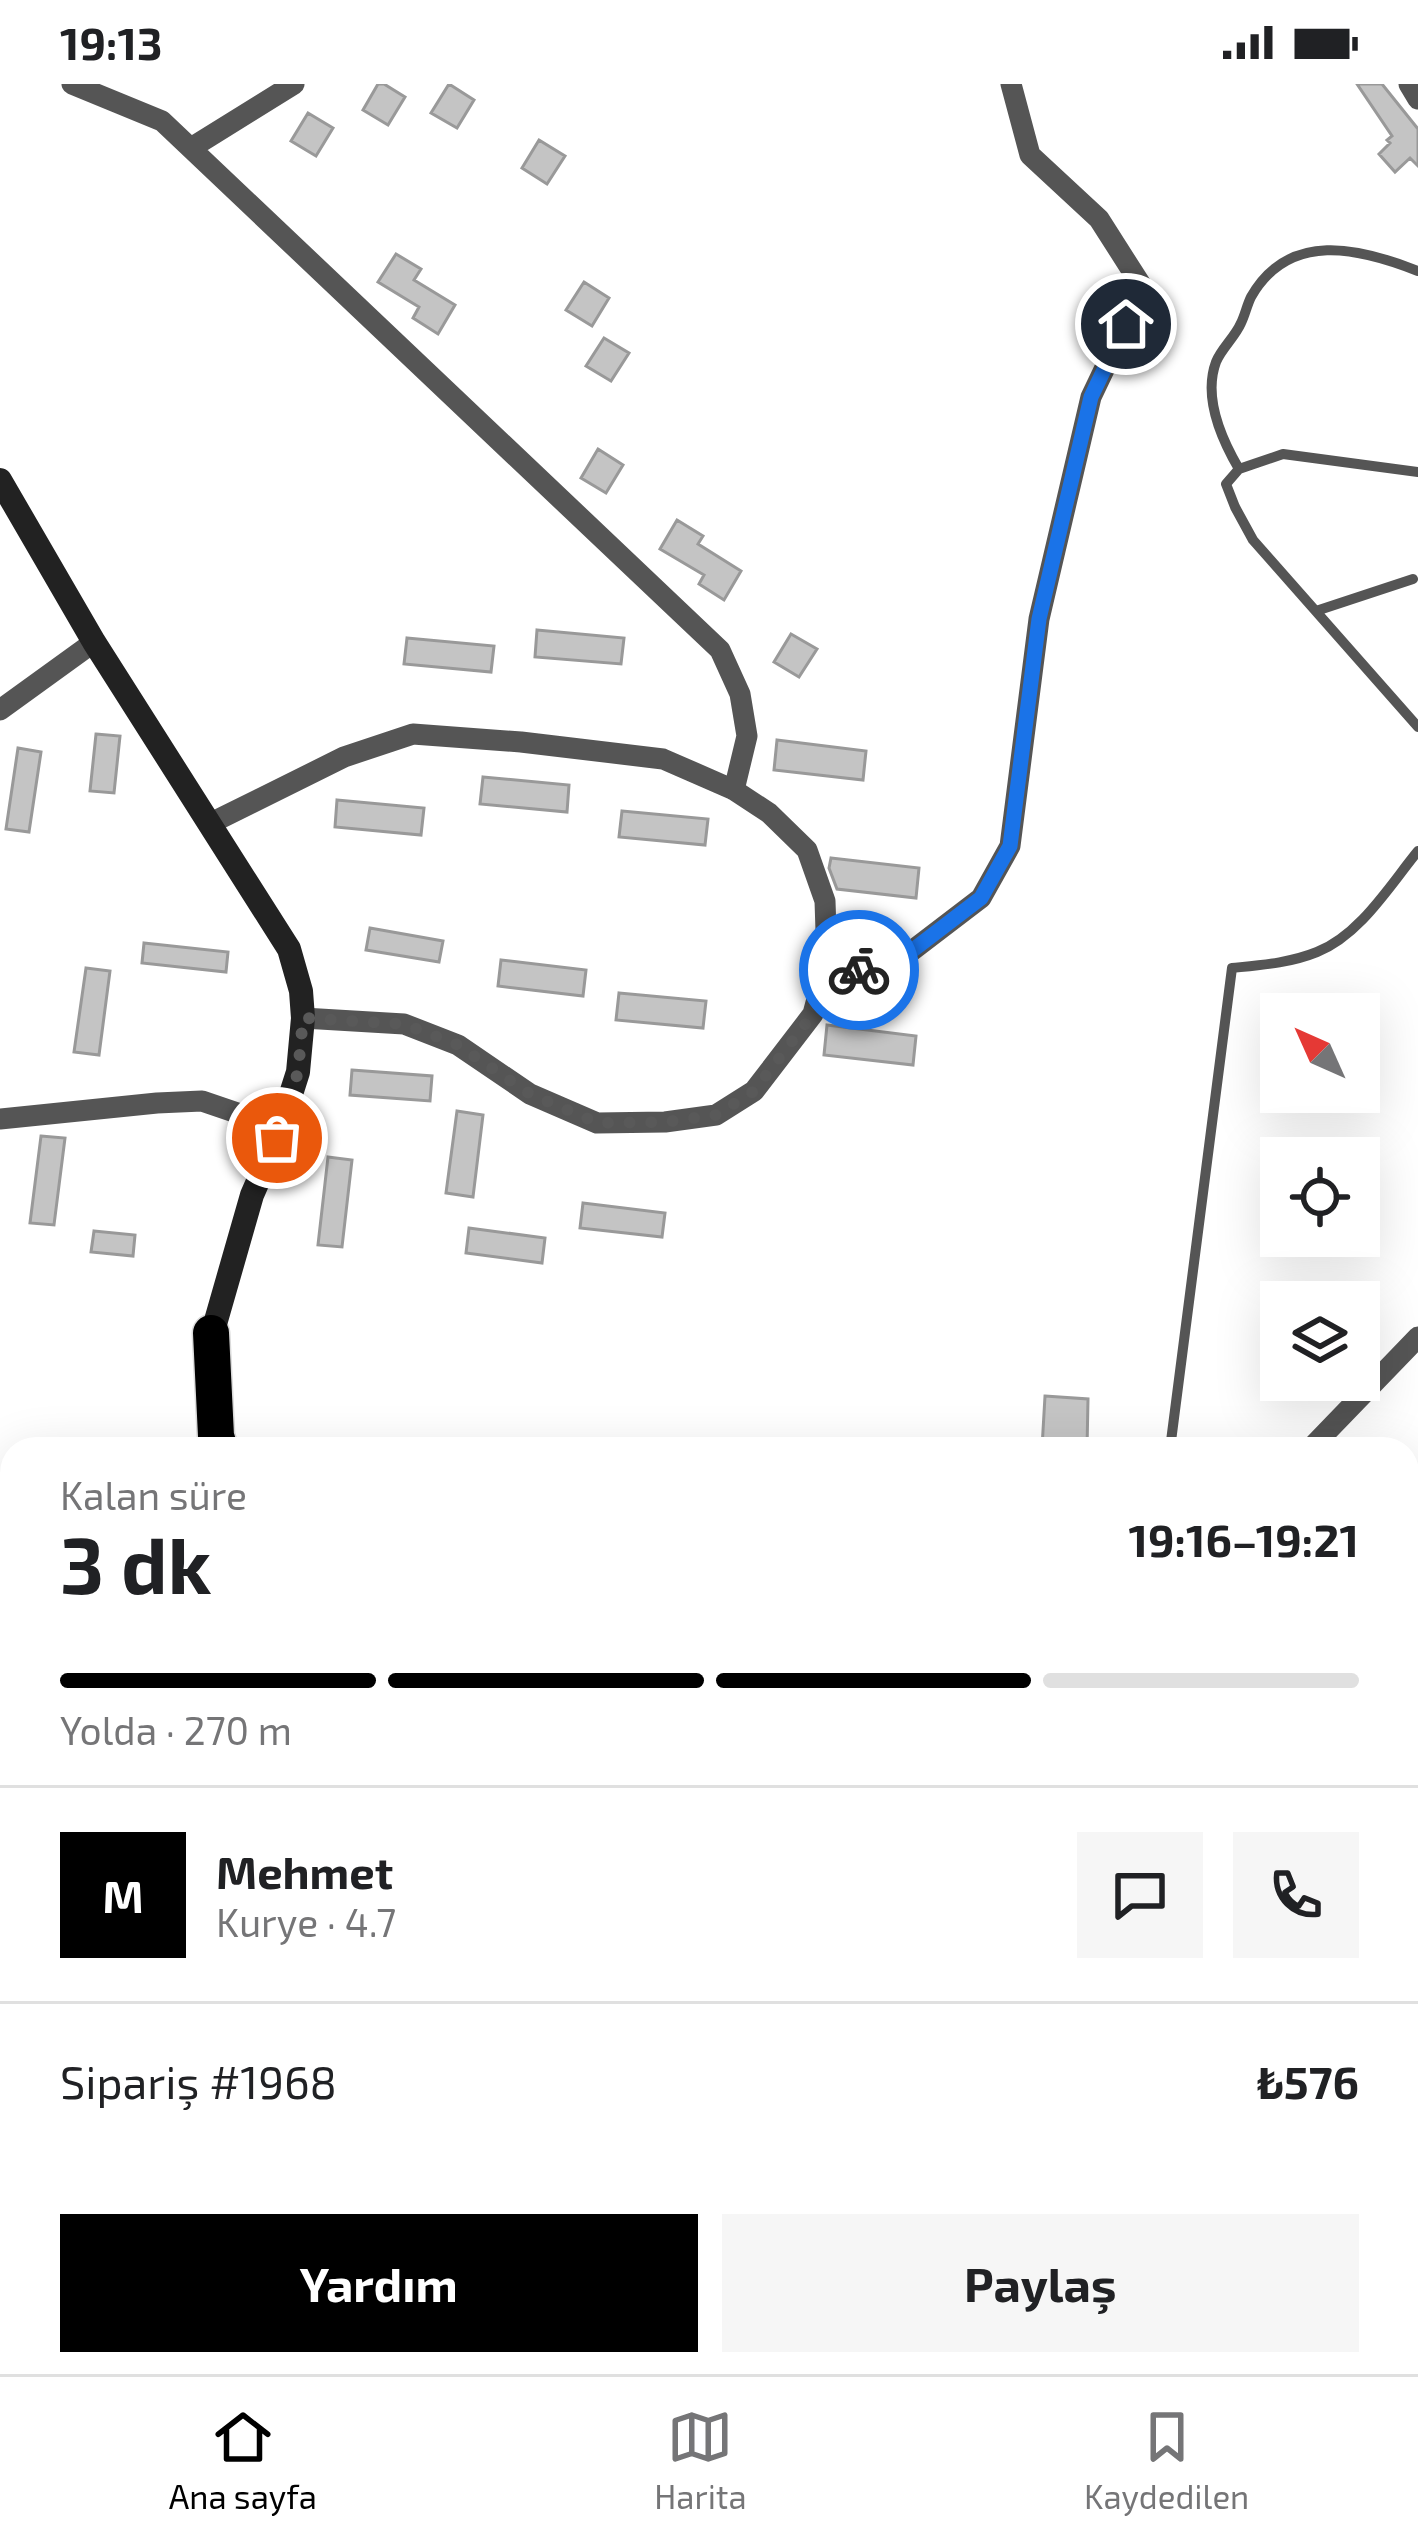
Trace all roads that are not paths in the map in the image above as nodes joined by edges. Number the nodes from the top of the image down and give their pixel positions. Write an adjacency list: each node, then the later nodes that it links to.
1 (72, 84): 6 (street)
2 (294, 84): 6 (street)
3 (1011, 84): 20 (street)
4 (1409, 84): 5 (street)
5 (1418, 99)
6 (191, 148): 17 (street)
7 (1418, 271): 8 (lane)
8 (1238, 470): 9 (lane); 12 (lane)
9 (1418, 472)
10 (0, 480): 13 (street)
11 (1413, 579): 12 (lane)
12 (1316, 611): 15 (lane)
13 (94, 642): 14 (street); 18 (street)
14 (0, 710)
15 (1413, 716): 16 (lane)
16 (1418, 727)
17 (734, 790): 18 (street); 20 (street)
18 (211, 823): 21 (street)
19 (1418, 851): 28 (lane)
20 (823, 974): 21 (street)
21 (303, 1018): 23 (street)
22 (0, 1119): 23 (street)
23 (277, 1138): 24 (street)
24 (211, 1333): 26 (street); 27 (highway)
25 (1418, 1337): 29 (street)
26 (199, 1437)
27 (216, 1437)
28 (1172, 1437)
29 (1322, 1437)

